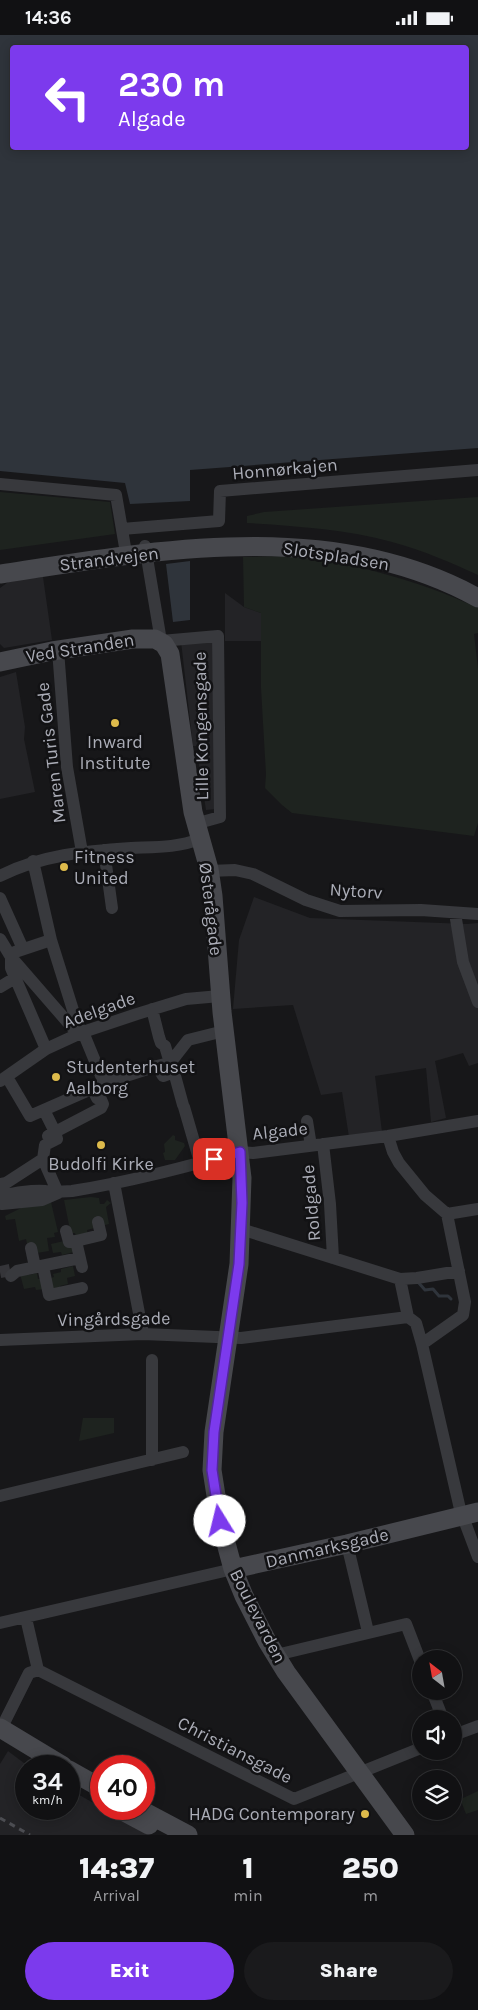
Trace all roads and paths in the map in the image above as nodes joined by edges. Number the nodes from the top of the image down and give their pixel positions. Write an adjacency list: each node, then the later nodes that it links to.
1 (478, 470): 3 (street, Honnørkajen)
2 (0, 484): 3 (street)
3 (123, 537): 5 (street, Strandvejen); 6 (street, Strandvejen)
4 (218, 543): 5 (street, Strandvejen); 8 (street, Slotspladsen); 9 (street, Slotspladsen)
5 (146, 549): 7 (street, Strandvejen); 10 (street)
6 (0, 563)
7 (0, 574)
8 (478, 586)
9 (478, 598)
10 (161, 641): 11 (street, Ved Stranden); 13 (street, Østerågade); 13 (street, Lille Kongensgade)
11 (58, 650): 12 (street, Ved Stranden); 15 (street, Maren Turis Gade)
12 (0, 662)
13 (197, 831): 14 (street); 17 (street, Østerågade)
14 (104, 850): 15 (street); 20 (street)
15 (82, 852): 16 (street)
16 (33, 861): 18 (street); 25 (street)
17 (209, 871): 22 (street, Nytorv); 30 (street, Østerågade)
18 (0, 876)
19 (0, 897): 21 (street)
20 (112, 908)
21 (3, 912): 26 (street)
22 (455, 913): 23 (street, Nytorv); 31 (street)
23 (478, 914)
24 (0, 939): 27 (street)
25 (51, 940): 26 (street); 34 (street)
26 (23, 949): 27 (street)
27 (11, 957): 28 (street); 34 (street)
28 (15, 978): 29 (street); 35 (street)
29 (0, 987)
30 (220, 996): 32 (street, Adelgade); 33 (street, Østerågade)
31 (478, 1002)
32 (152, 1009): 34 (street, Adelgade); 36 (street)
33 (224, 1031): 36 (street); 44 (street, Østerågade)
34 (81, 1033): 35 (street, Adelgade); 36 (street)
35 (46, 1049): 37 (street, Adelgade)
36 (167, 1066): 46 (street)
37 (3, 1079): 38 (street)
38 (44, 1110): 42 (street); 42 (street)
39 (308, 1121): 43 (street, Roldgade)
40 (478, 1121): 41 (street, Algade)
41 (388, 1136): 43 (street, Algade); 53 (street)
42 (53, 1138): 45 (street)
43 (317, 1145): 44 (street, Algade); 59 (street, Roldgade)
44 (240, 1152): 46 (street, Algade); 55 (street, Boulevarden)
45 (43, 1159): 48 (street); 49 (street)
46 (202, 1166): 47 (street, Algade)
47 (114, 1183): 49 (street, Algade); 54 (street)
48 (0, 1184)
49 (58, 1193): 50 (street, Algade); 51 (street, Algade)
50 (0, 1196)
51 (0, 1202)
52 (478, 1209): 53 (street)
53 (447, 1215): 62 (street)
54 (114, 1228): 57 (street); 66 (street)
55 (241, 1229): 59 (street); 67 (street, Boulevarden)
56 (66, 1231): 57 (street)
57 (76, 1241): 60 (street)
58 (31, 1248): 60 (street)
59 (333, 1258): 63 (street)
60 (39, 1267): 61 (street); 64 (street)
61 (12, 1270)
62 (459, 1271): 63 (street); 69 (street)
63 (400, 1279): 65 (street)
64 (82, 1288)
65 (408, 1317): 67 (street, Vingårdsgade); 69 (street)
66 (143, 1334): 67 (street, Vingårdsgade); 68 (street, Vingårdsgade)
67 (229, 1338): 77 (street, Boulevarden)
68 (0, 1340)
69 (422, 1343): 74 (street)
70 (152, 1360): 72 (street)
71 (183, 1452): 72 (street)
72 (152, 1459): 73 (street)
73 (0, 1496)
74 (470, 1514): 75 (street, Danmarksgade); 76 (street)
75 (346, 1544): 77 (street, Danmarksgade); 80 (street)
76 (478, 1557)
77 (233, 1569): 78 (street, Danmarksgade); 82 (street, Boulevarden)
78 (26, 1618): 79 (street, Danmarksgade); 83 (street)
79 (0, 1623)
80 (368, 1633): 81 (street); 82 (street)
81 (416, 1650)
82 (276, 1655): 90 (street, Boulevarden)
83 (38, 1670): 85 (street); 90 (street, Christiansgade)
84 (478, 1726): 86 (street)
85 (2, 1730): 88 (street); 89 (street)
86 (462, 1732)
87 (412, 1752): 90 (street, Christiansgade)
88 (27, 1755)
89 (44, 1755)
90 (360, 1773): 95 (street, Boulevarden)
91 (155, 1817): 94 (street)
92 (139, 1820): 93 (street)
93 (167, 1835)
94 (188, 1835)
95 (405, 1835)

